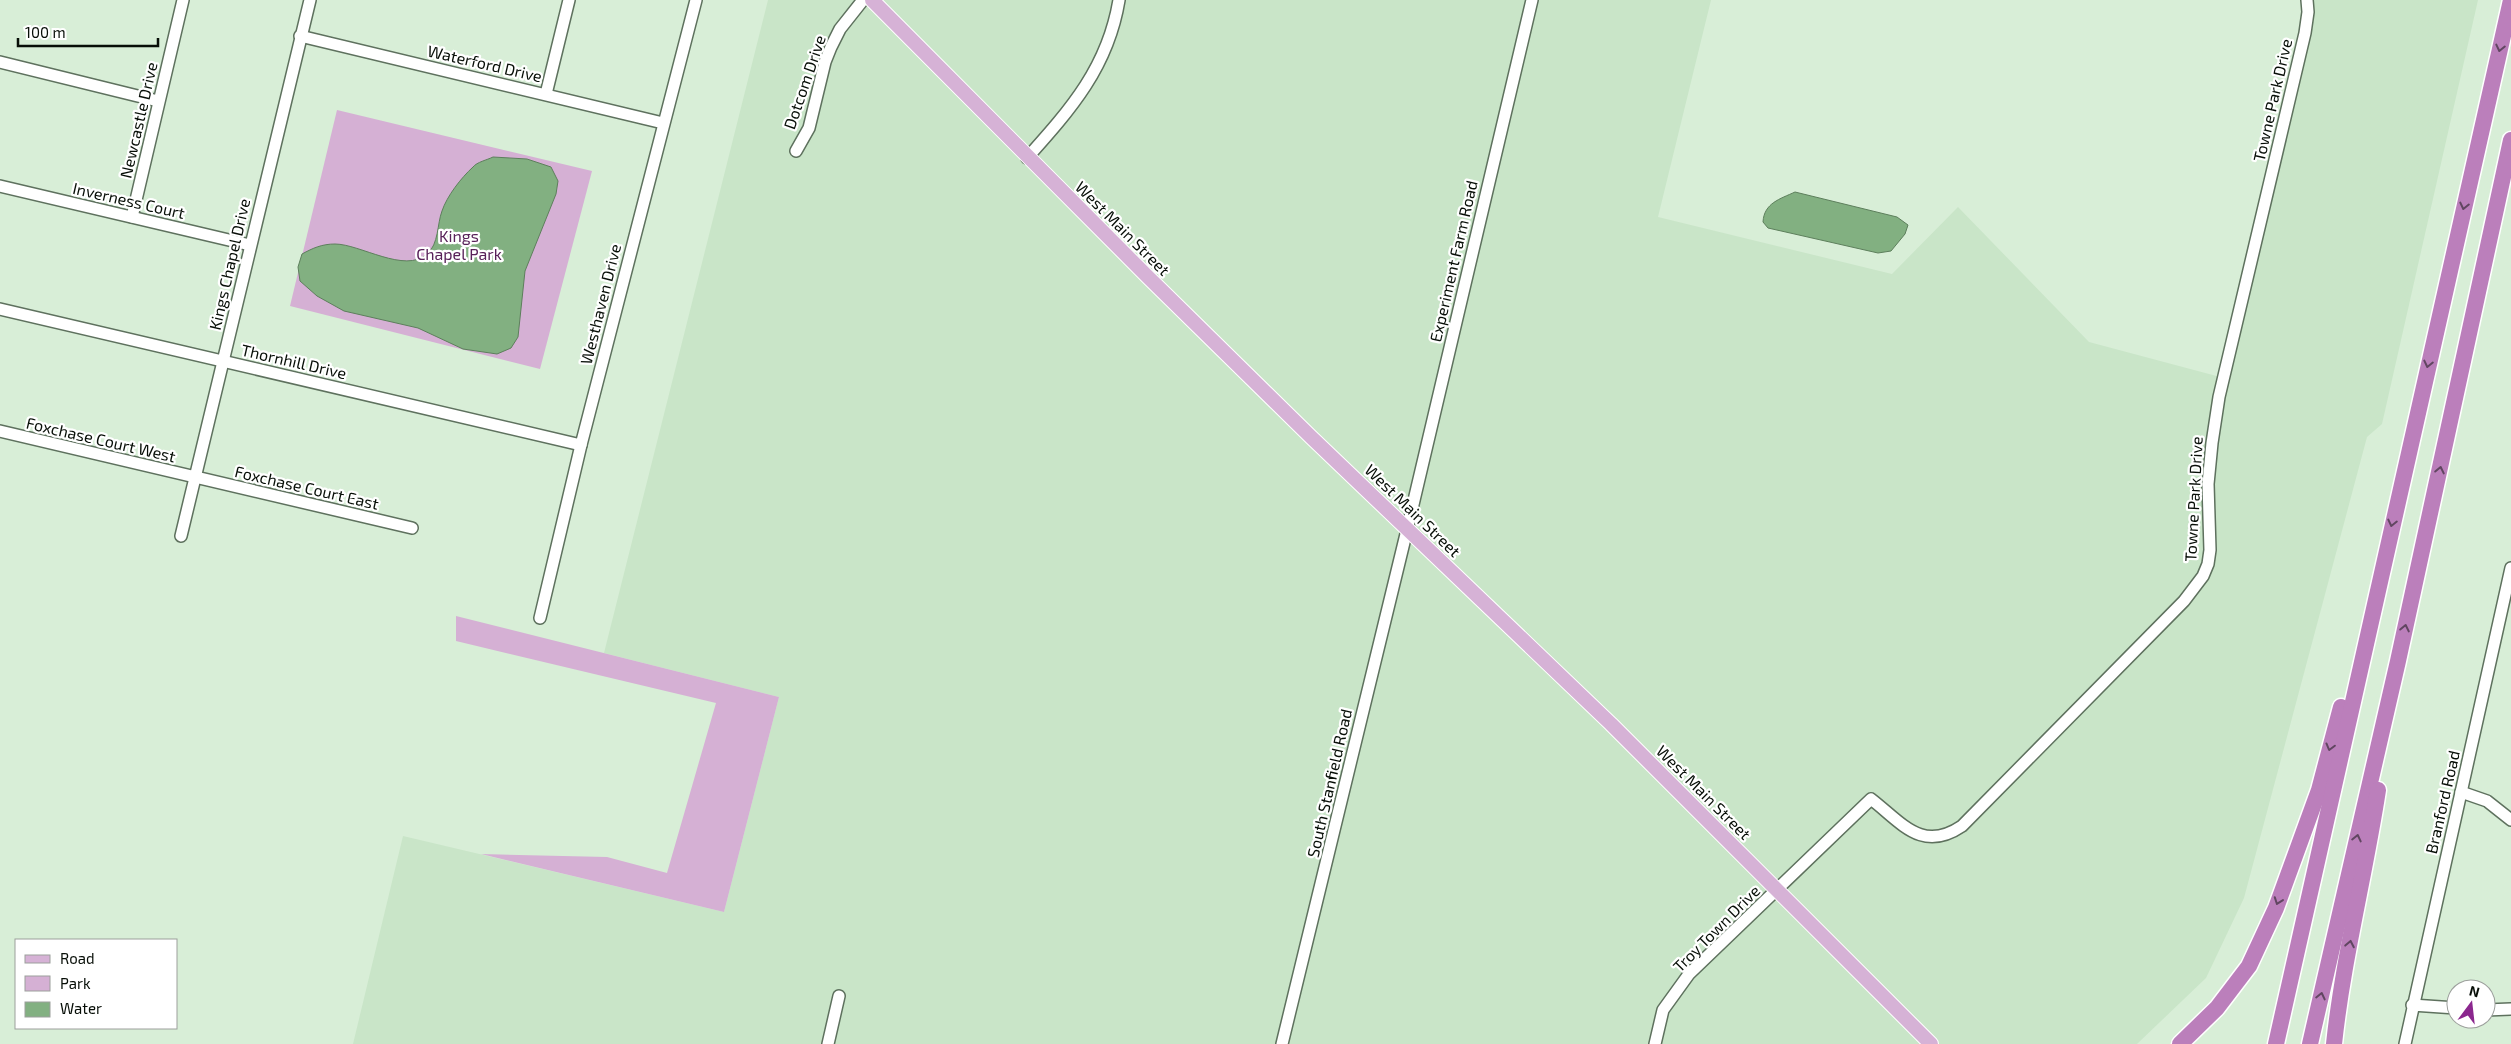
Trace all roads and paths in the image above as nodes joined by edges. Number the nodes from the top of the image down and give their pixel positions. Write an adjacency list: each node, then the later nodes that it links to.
1 (182, 0): 14 (street, Newcastle Drive)
2 (310, 0): 11 (street, Kings Chapel Drive)
3 (568, 0): 13 (street)
4 (696, 0): 15 (street, Westhaven Drive)
5 (863, 0): 17 (street, Dotcom Drive)
6 (872, 0): 18 (main road, West Main Street)
7 (1119, 0): 18 (street)
8 (1532, 0): 28 (street, Experiment Farm Road)
9 (2307, 0): 36 (street, Towne Park Drive)
10 (2511, 0): 30 (highway, one-way to 30)
11 (300, 36): 13 (street, Waterford Drive); 21 (street, Kings Chapel Drive)
12 (0, 62): 14 (street)
13 (546, 94): 15 (street, Waterford Drive)
14 (158, 101): 20 (street, Newcastle Drive)
15 (663, 123): 25 (street, Westhaven Drive)
16 (2511, 140): 33 (highway, one-way to 16)
17 (796, 151)
18 (1028, 158): 28 (main road, West Main Street)
19 (0, 186): 20 (street, Inverness Court)
20 (132, 217): 21 (street, Inverness Court)
21 (250, 245): 23 (street, Kings Chapel Drive)
22 (0, 309): 23 (street, Thornhill Drive)
23 (224, 361): 25 (street, Thornhill Drive); 26 (street, Kings Chapel Drive)
24 (0, 431): 26 (street, Foxchase Court West)
25 (581, 445): 32 (street, Westhaven Drive)
26 (195, 478): 27 (street, Foxchase Court East); 29 (street, Kings Chapel Drive)
27 (412, 528)
28 (1407, 530): 36 (main road, West Main Street); 43 (street, South Stanfield Road)
29 (182, 536)
30 (2383, 566): 46 (highway, one-way to 46); 47 (highway)
31 (2511, 568): 34 (street, Branford Road)
32 (540, 618)
33 (2398, 661): 48 (highway, one-way to 33); 49 (highway, one-way to 33)
34 (2461, 792): 35 (street); 38 (street, Branford Road)
35 (2511, 820)
36 (1778, 890): 44 (street, Troy Town Drive); 45 (main road, West Main Street)
37 (839, 996): 42 (street)
38 (2412, 1004): 39 (street); 50 (street, Branford Road)
39 (2446, 1007)
40 (2511, 1009): 41 (street)
41 (2496, 1010)
42 (828, 1044)
43 (1282, 1044)
44 (1655, 1044)
45 (1931, 1044)
46 (2180, 1044)
47 (2276, 1044)
48 (2310, 1044)
49 (2334, 1044)
50 (2405, 1044)

